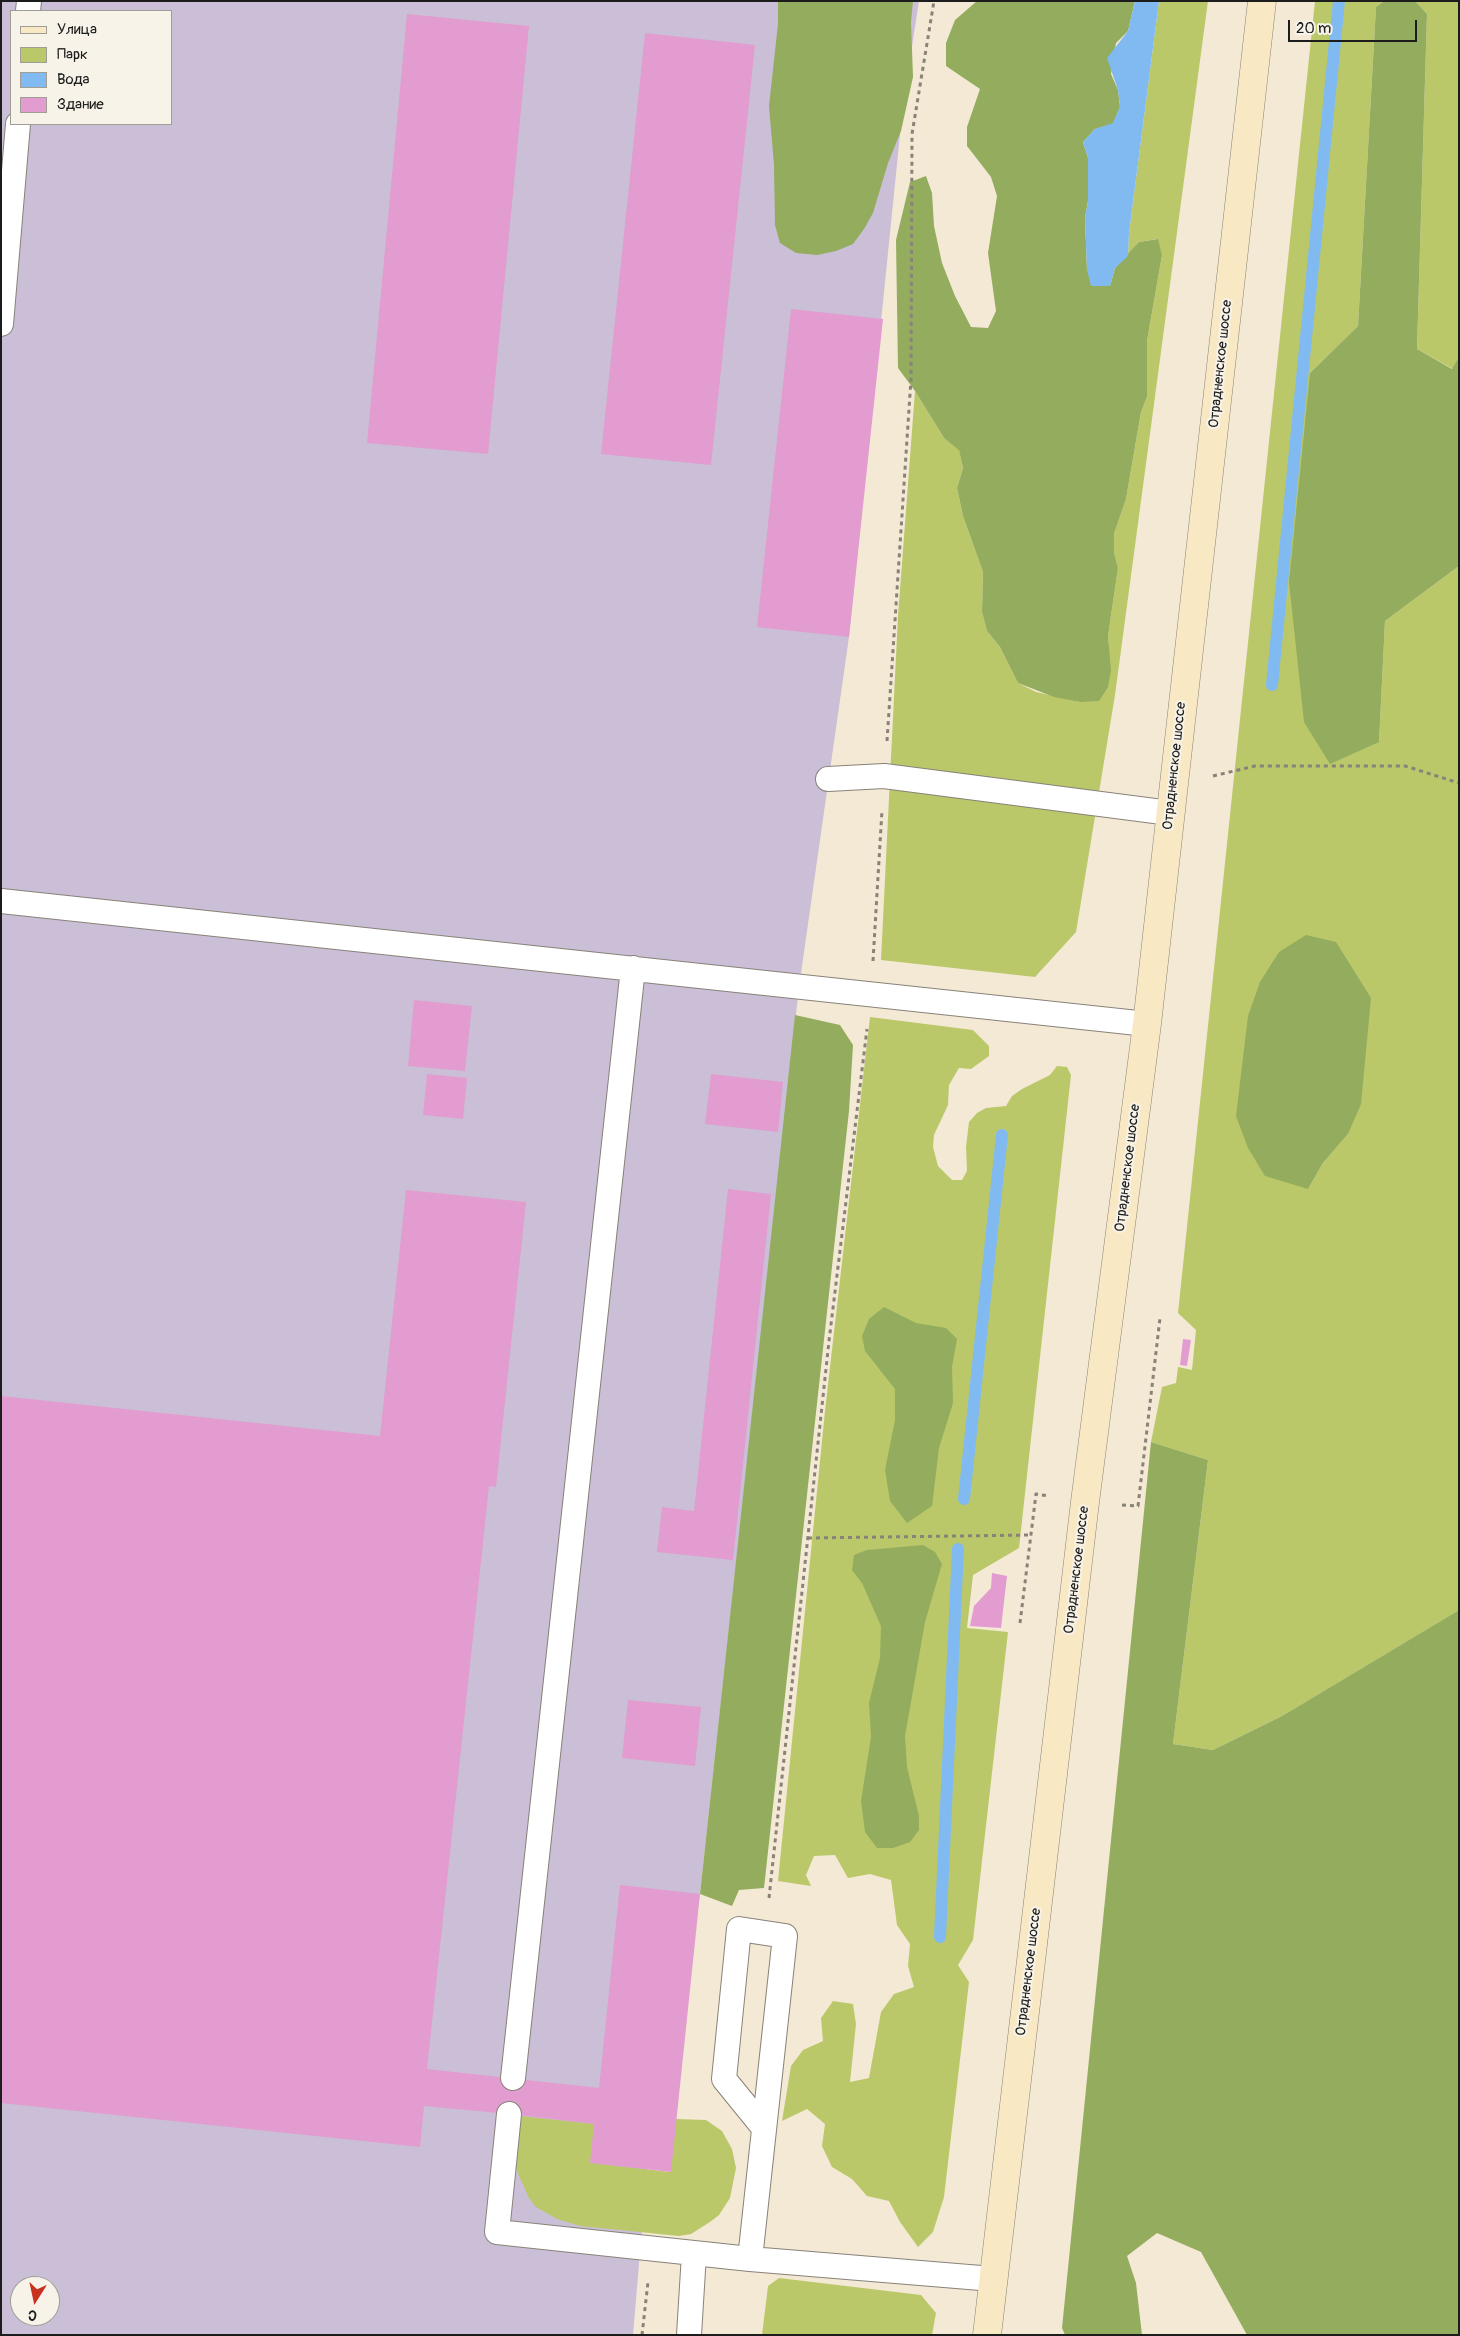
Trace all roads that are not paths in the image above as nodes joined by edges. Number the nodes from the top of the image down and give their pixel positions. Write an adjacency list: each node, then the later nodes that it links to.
1 (1262, 1): 5 (main road, Отрадненское шоссе)
2 (18, 125): 3 (lane)
3 (1, 324)
4 (828, 779): 5 (lane)
5 (1170, 813): 8 (main road, Отрадненское шоссе)
6 (1, 901): 7 (lane)
7 (633, 968): 8 (lane); 9 (lane)
8 (1147, 1024): 14 (main road, Отрадненское шоссе)
9 (513, 2078)
10 (510, 2114): 12 (lane)
11 (763, 2127): 11 (lane); 13 (lane)
12 (694, 2254): 13 (lane); 15 (lane)
13 (750, 2259): 14 (lane)
14 (993, 2279): 16 (main road, Отрадненское шоссе)
15 (689, 2335)
16 (987, 2335)

